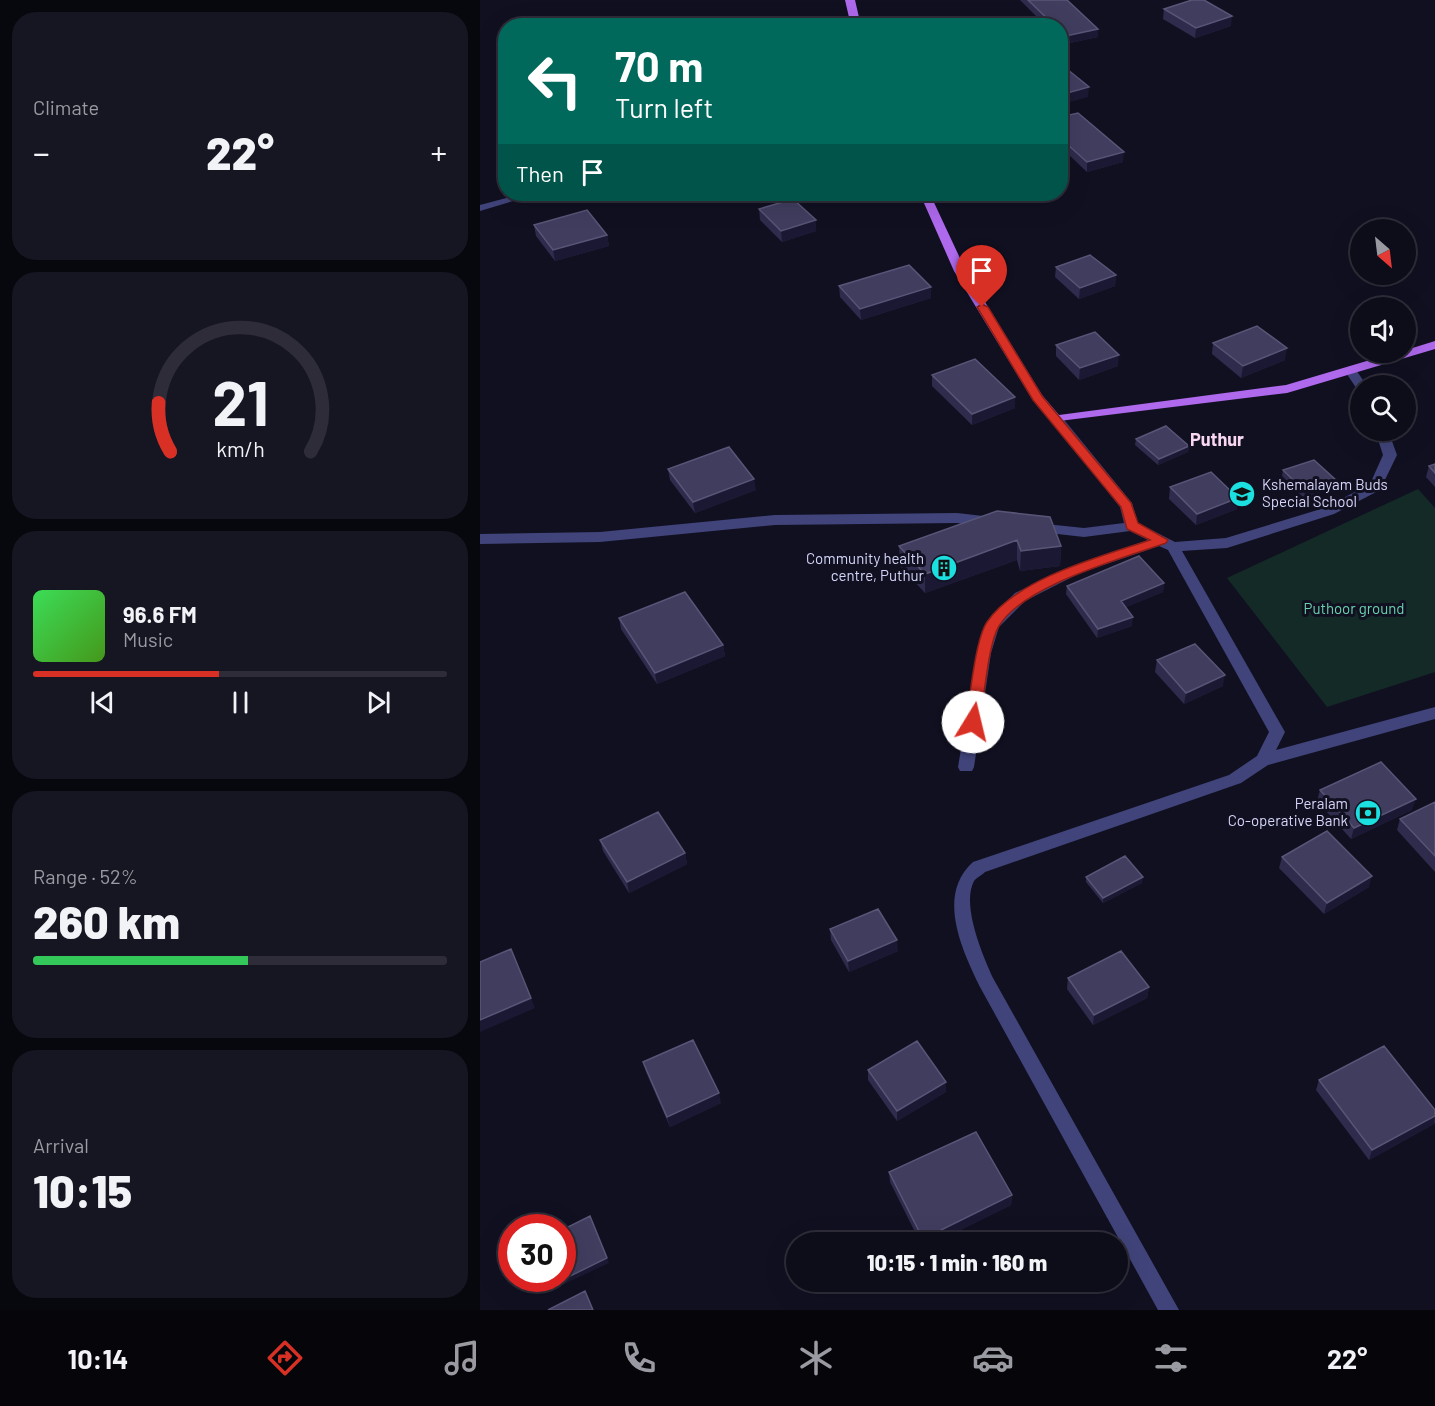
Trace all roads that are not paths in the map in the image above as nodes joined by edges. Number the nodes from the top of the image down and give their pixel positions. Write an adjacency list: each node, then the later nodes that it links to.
1 (850, 0): 2 (main road)
2 (854, 18)
3 (506, 201): 5 (street)
4 (928, 201): 9 (main road)
5 (480, 208)
6 (1435, 345): 7 (main road)
7 (1350, 370): 8 (street); 9 (main road)
8 (1353, 375)
9 (1056, 419): 12 (street)
10 (1385, 441): 15 (street)
11 (1003, 524): 14 (street)
12 (1132, 526): 13 (street); 15 (street)
13 (1026, 527)
14 (480, 539)
15 (1167, 544): 17 (street); 18 (street)
16 (1435, 713): 17 (street)
17 (1263, 760): 19 (street)
18 (966, 767)
19 (1169, 1310)

